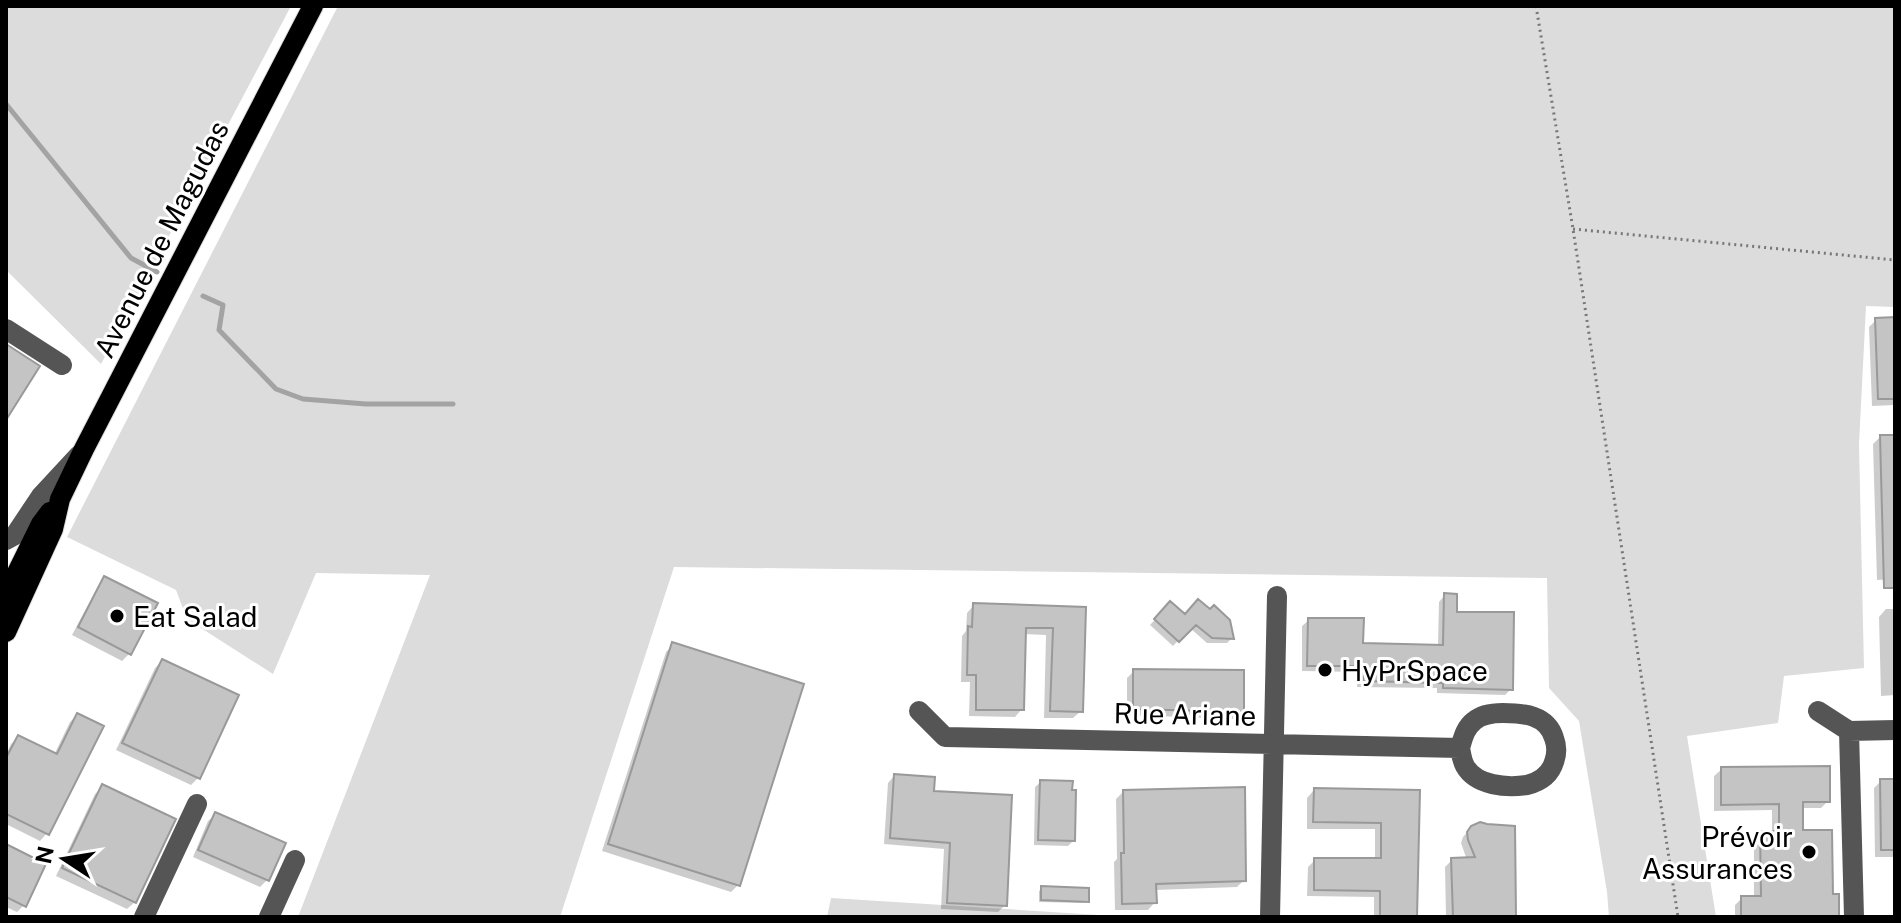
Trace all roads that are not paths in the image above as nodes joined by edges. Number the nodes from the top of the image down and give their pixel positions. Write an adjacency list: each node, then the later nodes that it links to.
1 (313, 6): 4 (main road, Avenue de Magudas)
2 (6, 329): 3 (street)
3 (62, 365)
4 (84, 449): 5 (main road, Avenue de Magudas); 6 (street)
5 (60, 499): 7 (main road, Avenue de Magudas); 9 (main road, Avenue de Magudas)
6 (6, 540)
7 (6, 595)
8 (1277, 596): 14 (street)
9 (6, 632)
10 (919, 711): 14 (street, Rue Ariane)
11 (1818, 711): 13 (street)
12 (1895, 730): 13 (street)
13 (1849, 731): 21 (street)
14 (1274, 744): 15 (street, Rue Ariane); 20 (street)
15 (1460, 748): 15 (street)
16 (197, 804): 18 (street)
17 (295, 860): 19 (street)
18 (144, 917)
19 (269, 917)
20 (1270, 917)
21 (1854, 917)

